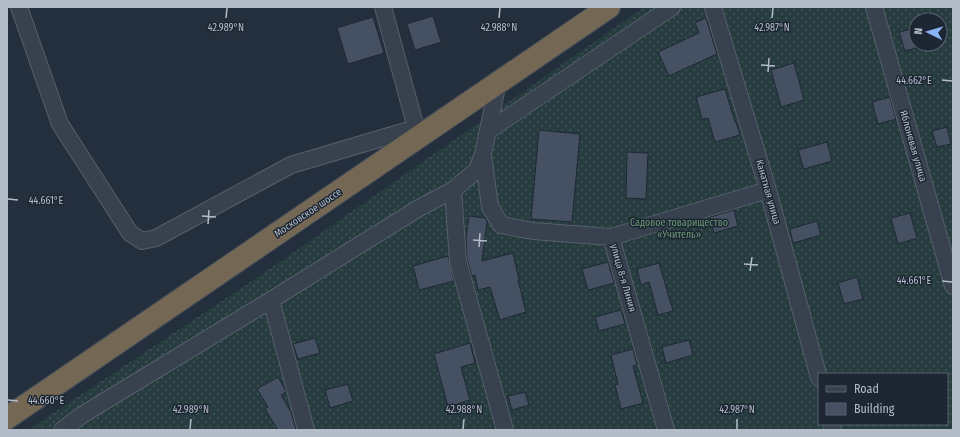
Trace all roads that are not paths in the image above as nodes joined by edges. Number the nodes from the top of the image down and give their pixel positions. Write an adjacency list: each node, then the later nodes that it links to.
1 (19, 7): 9 (street)
2 (383, 7): 9 (street)
3 (609, 7): 7 (highway, Московское шоссе)
4 (672, 7): 8 (street)
5 (713, 7): 12 (street, Канатная улица)
6 (874, 7): 14 (street, Яблоневая улица)
7 (498, 82): 8 (street); 9 (highway, Московское шоссе)
8 (488, 131): 10 (street)
9 (418, 132): 17 (highway, Московское шоссе)
10 (483, 154): 11 (street); 13 (street)
11 (453, 190): 15 (street); 21 (street)
12 (768, 190): 13 (street, улица 8-я Линия); 16 (street, Канатная улица)
13 (611, 237): 22 (street, улица 8-я Линия)
14 (953, 286)
15 (272, 300): 18 (street); 20 (street)
16 (818, 374)
17 (7, 418)
18 (84, 422): 19 (street)
19 (62, 430)
20 (306, 430)
21 (505, 430)
22 (666, 430)

